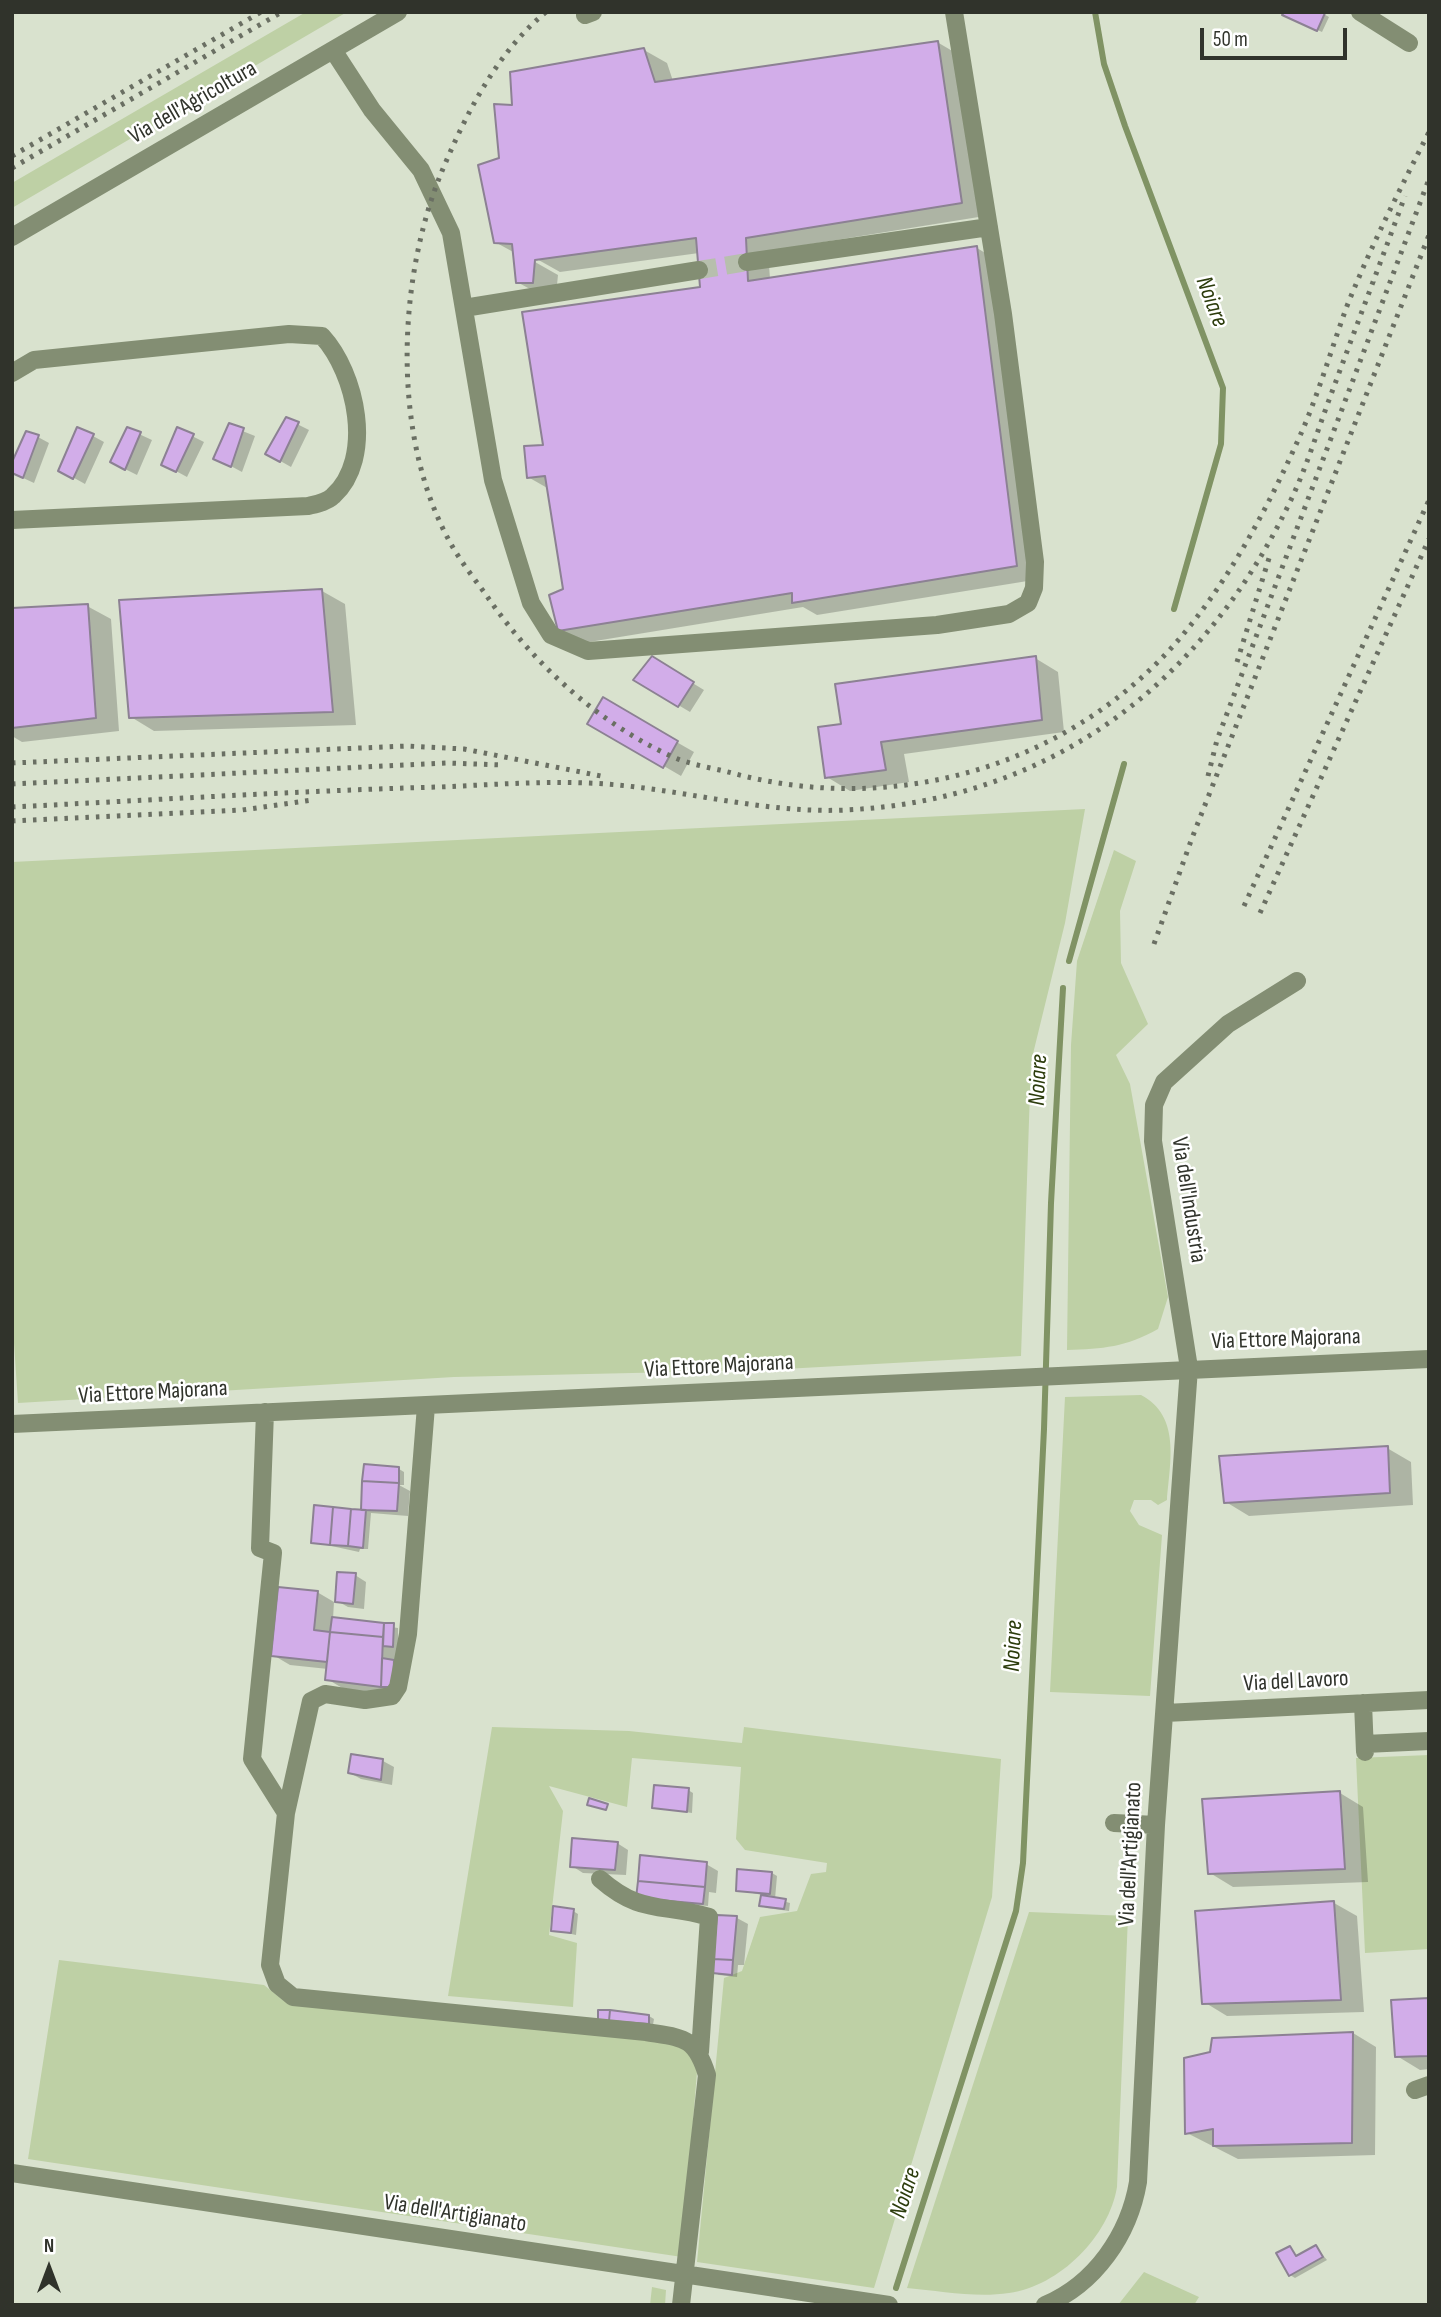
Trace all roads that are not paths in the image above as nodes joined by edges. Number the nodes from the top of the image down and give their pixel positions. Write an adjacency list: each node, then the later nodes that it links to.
1 (398, 12): 5 (street, Via dell'Agricoltura)
2 (954, 12): 6 (street)
3 (1360, 12): 4 (street)
4 (1409, 43)
5 (333, 50): 7 (street, Via dell'Agricoltura); 10 (street)
6 (989, 227): 8 (street); 10 (street)
7 (12, 237)
8 (747, 262)
9 (699, 270): 10 (street)
10 (464, 308)
11 (12, 373): 12 (street)
12 (12, 520)
13 (1297, 981): 15 (street, Via dell'Industria)
14 (1429, 1359): 15 (street, Via Ettore Majorana)
15 (1189, 1368): 16 (street, Via Ettore Majorana); 21 (street, Via dell'Artigianato)
16 (426, 1406): 17 (street, Via Ettore Majorana); 23 (street)
17 (265, 1412): 18 (street, Via Ettore Majorana); 23 (street)
18 (12, 1424)
19 (1429, 1700): 20 (street, Via del Lavoro)
20 (1363, 1703): 21 (street, Via del Lavoro); 22 (street)
21 (1165, 1713): 25 (street, Via dell'Artigianato)
22 (1429, 1741)
23 (286, 1813): 27 (street)
24 (1114, 1823): 25 (street)
25 (1156, 1825): 32 (street, Via dell'Artigianato)
26 (600, 1879): 27 (street)
27 (700, 2052): 29 (street)
28 (12, 2173): 29 (street, Via dell'Artigianato)
29 (682, 2275): 30 (street); 31 (street, Via dell'Artigianato)
30 (681, 2305)
31 (889, 2305)
32 (1045, 2305)

